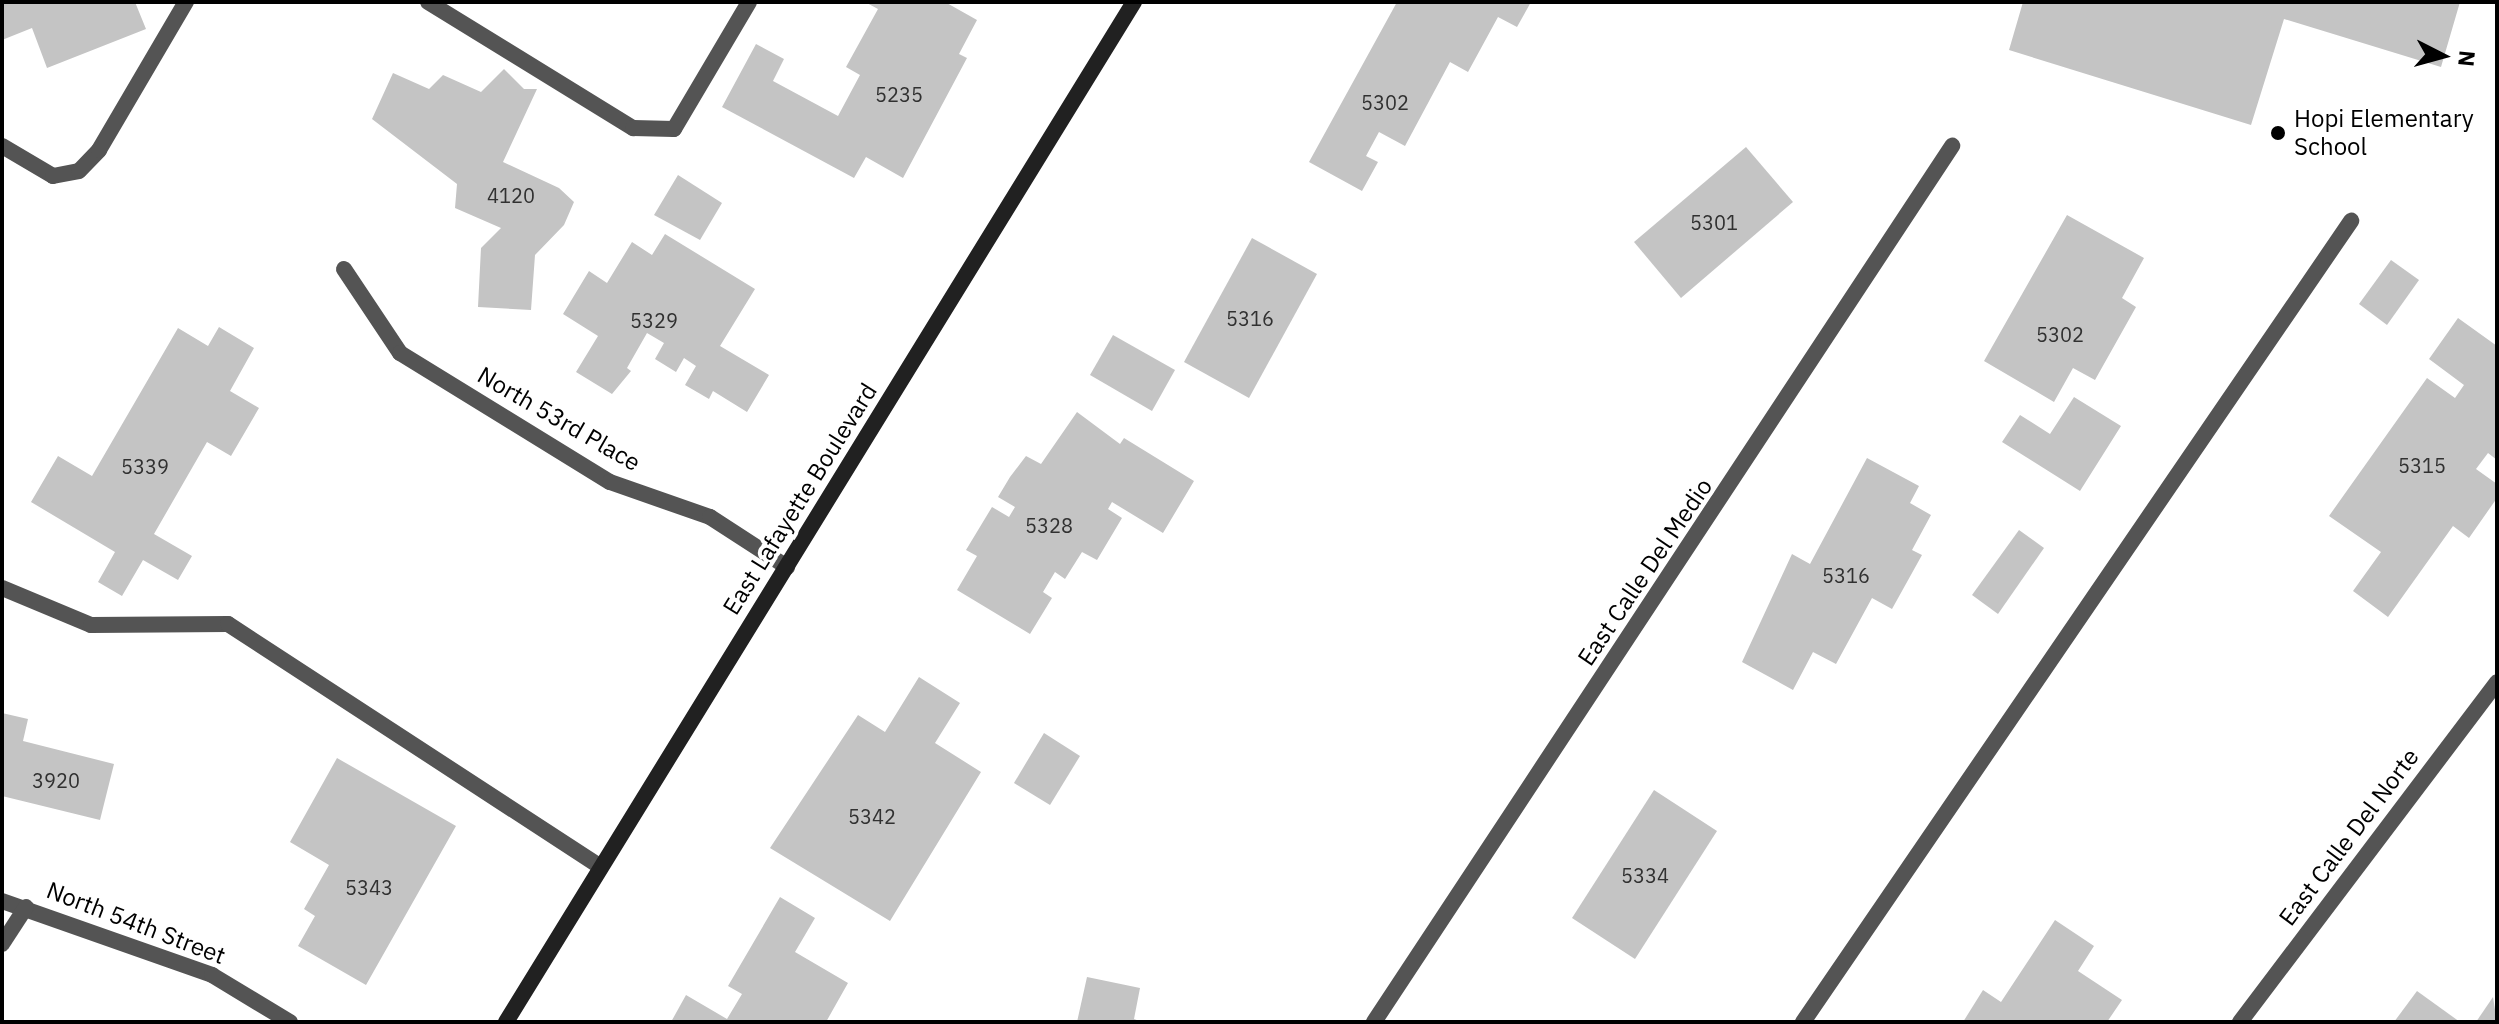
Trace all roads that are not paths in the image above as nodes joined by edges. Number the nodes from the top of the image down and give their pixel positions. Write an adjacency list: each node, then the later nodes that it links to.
1 (186, 2): 5 (street)
2 (428, 2): 3 (street)
3 (749, 2)
4 (1134, 2): 9 (street, East Lafayette Boulevard)
5 (2, 146)
6 (1952, 146): 18 (street, East Calle Del Medio)
7 (2351, 221): 19 (street)
8 (344, 269): 9 (street, North 53rd Place)
9 (787, 567): 12 (street, East Lafayette Boulevard)
10 (2, 588): 12 (street)
11 (2497, 682): 20 (street, East Calle Del Norte)
12 (601, 867): 17 (street, East Lafayette Boulevard)
13 (2, 901): 14 (street, North 54th Street)
14 (26, 907): 15 (street); 16 (street, North 54th Street)
15 (2, 944)
16 (290, 1022)
17 (506, 1022)
18 (1374, 1022)
19 (1803, 1022)
20 (2240, 1022)

